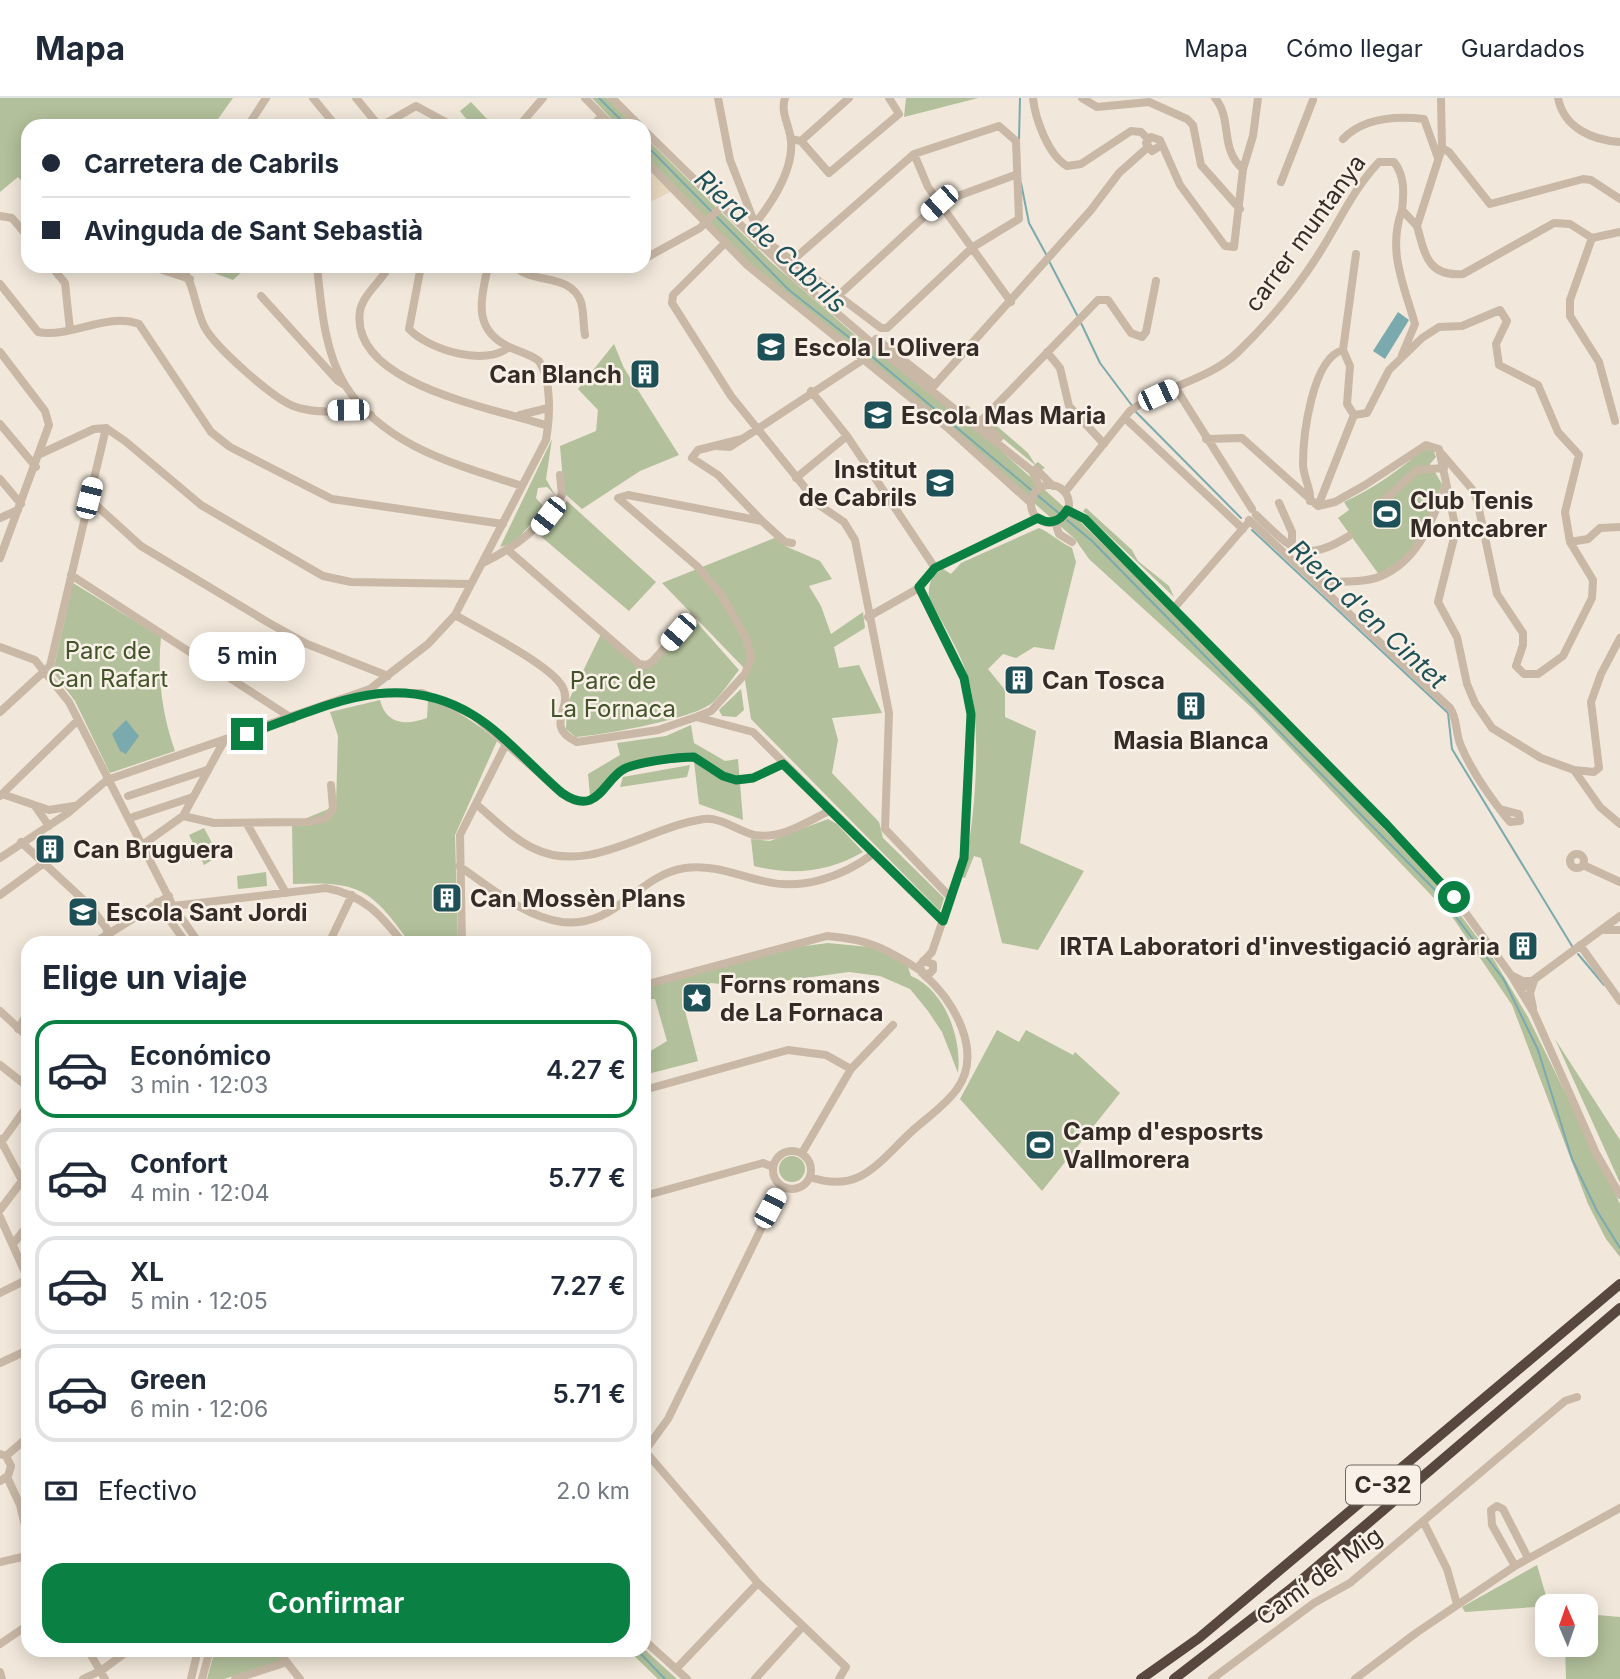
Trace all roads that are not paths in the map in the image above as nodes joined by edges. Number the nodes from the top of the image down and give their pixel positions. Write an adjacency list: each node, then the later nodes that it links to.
1 (266, 98): 19 (street)
2 (313, 98): 20 (street)
3 (356, 98): 21 (street)
4 (543, 98): 24 (street)
5 (585, 98): 18 (street)
6 (612, 98): 27 (street)
7 (718, 98): 48 (street)
8 (785, 98): 29 (street)
9 (849, 98): 31 (street)
10 (889, 98): 31 (street)
11 (1033, 98): 33 (street)
12 (1082, 98): 44 (street)
13 (1215, 98): 38 (street)
14 (1258, 98): 38 (street)
15 (1441, 98): 34 (street)
16 (1558, 98): 32 (street)
17 (1315, 99): 40 (street)
18 (602, 116): 25 (street); 26 (street)
19 (252, 119)
20 (330, 119)
21 (374, 119)
22 (393, 119): 23 (street)
23 (440, 119)
24 (525, 119)
25 (599, 119)
26 (605, 119)
27 (633, 119)
28 (651, 137): 43 (street)
29 (791, 139): 31 (street); 48 (street)
30 (1343, 139): 36 (street)
31 (801, 141)
32 (1620, 142)
33 (1148, 144): 44 (street); 73 (street)
34 (1442, 148): 36 (street); 41 (street)
35 (914, 154): 39 (street); 42 (street); 59 (street)
36 (1438, 158): 49 (street)
37 (651, 166): 47 (street)
38 (1242, 169): 44 (street)
39 (1015, 175): 42 (street); 56 (street)
40 (1281, 183)
41 (1620, 199)
42 (939, 203): 56 (street); 71 (street)
43 (719, 208): 47 (street); 51 (street)
44 (1240, 209)
45 (1402, 210): 49 (street); 82 (street); 85 (street, carrer muntanya)
46 (0, 216): 50 (street)
47 (706, 220): 54 (street); 58 (street)
48 (755, 224): 51 (street)
49 (1417, 226): 53 (street)
50 (21, 229)
51 (748, 232): 55 (street)
52 (1620, 232): 53 (street)
53 (1592, 238): 93 (street)
54 (726, 242): 81 (street); 97 (street)
55 (760, 244): 59 (street); 76 (street)
56 (973, 247): 71 (street); 73 (street)
57 (1356, 254): 78 (street)
58 (651, 255)
59 (793, 260): 71 (street)
60 (57, 273): 74 (street)
61 (172, 273): 68 (street)
62 (185, 273): 68 (street)
63 (318, 273): 83 (street)
64 (384, 273): 89 (street)
65 (420, 273): 77 (street)
66 (487, 273): 77 (street)
67 (523, 273): 75 (street)
68 (190, 279): 88 (street)
69 (1156, 281): 80 (street)
70 (0, 284): 74 (street)
71 (839, 295)
72 (261, 296): 83 (street)
73 (1010, 302): 84 (street)
74 (70, 330): 131 (street)
75 (585, 335)
76 (873, 343): 81 (street); 84 (street)
77 (509, 347): 87 (street)
78 (1343, 350): 90 (street); 120 (street)
79 (0, 352): 102 (street)
80 (1047, 352): 92 (street); 100 (street)
81 (862, 359): 86 (street); 118 (street)
82 (1400, 359): 90 (street); 137 (street)
83 (345, 385): 88 (street)
84 (933, 387): 92 (street); 111 (street)
85 (1175, 387): 91 (street, carrer muntanya); 99 (street)
86 (811, 391): 97 (street); 98 (street)
87 (548, 408): 89 (street); 95 (street)
88 (370, 415): 108 (street)
89 (516, 415): 95 (street)
90 (1354, 415): 120 (street)
91 (1125, 418): 100 (street, carrer muntanya); 133 (street)
92 (981, 421): 110 (street)
93 (1615, 421)
94 (0, 424): 103 (street)
95 (548, 426): 108 (street)
96 (106, 428): 102 (street); 116 (street); 145 (street)
97 (756, 430): 106 (street); 129 (street)
98 (847, 436): 106 (street); 142 (street)
99 (1206, 439): 120 (street); 126 (street)
100 (1104, 444): 113 (street, carrer muntanya)
101 (1440, 452): 104 (street); 120 (street); 137 (street)
102 (40, 453): 103 (street)
103 (36, 467): 123 (street)
104 (1444, 468): 109 (street); 124 (street)
105 (560, 475): 139 (street)
106 (796, 478): 150 (street)
107 (0, 479): 114 (street)
108 (524, 482): 131 (street)
109 (1447, 484): 121 (street); 122 (street)
110 (1053, 486): 111 (street); 113 (street)
111 (1040, 488): 118 (street)
112 (614, 489): 117 (street)
113 (1065, 492): 125 (street)
114 (12, 493): 115 (street); 123 (street)
115 (0, 496)
116 (89, 498): 143 (street); 154 (street)
117 (618, 498): 129 (street); 157 (street)
118 (1031, 503): 128 (street)
119 (1279, 503): 138 (street)
120 (1314, 503)
121 (1451, 505): 122 (street); 164 (street)
122 (1438, 506): 144 (street)
123 (20, 507): 127 (street); 140 (street)
124 (1375, 509)
125 (1067, 510): 130 (street); 147 (street)
126 (1252, 515): 133 (street); 138 (street); 144 (street)
127 (0, 518)
128 (1038, 518): 130 (street); 142 (street)
129 (762, 521): 135 (street)
130 (1055, 522): 136 (street)
131 (502, 524): 141 (street)
132 (1620, 527): 137 (street)
133 (1242, 529): 147 (street)
134 (1349, 536): 138 (street)
135 (792, 542)
136 (1072, 542)
137 (1570, 542)
138 (1292, 546)
139 (509, 551): 141 (street); 149 (street)
140 (0, 558)
141 (482, 564): 145 (street)
142 (935, 568): 146 (street)
143 (71, 575): 153 (street); 158 (street)
144 (1315, 582): 173 (street)
145 (470, 584): 148 (street)
146 (919, 587): 150 (street); 192 (street)
147 (1175, 607): 210 (street)
148 (455, 615): 154 (street); 157 (street)
149 (692, 617)
150 (868, 617): 192 (street)
151 (1620, 638): 164 (street)
152 (0, 647): 153 (street)
153 (45, 671): 156 (street); 159 (street)
154 (388, 676): 155 (street)
155 (354, 695): 158 (street); 161 (street)
156 (0, 712)
157 (696, 717): 162 (street)
158 (293, 719): 160 (street)
159 (78, 720): 165 (street); 167 (street)
160 (224, 741): 163 (street); 165 (street)
161 (506, 744): 162 (street); 171 (street)
162 (783, 764): 174 (street)
163 (207, 770): 168 (street); 169 (street)
164 (1574, 770): 178 (street)
165 (107, 780): 172 (street); 181 (street)
166 (331, 785): 177 (street)
167 (1, 795): 170 (street)
168 (128, 796)
169 (192, 797): 175 (street); 176 (street)
170 (32, 803): 172 (street); 179 (street)
171 (476, 804): 174 (street); 186 (street)
172 (76, 805): 179 (street)
173 (1500, 809)
174 (829, 811): 182 (street)
175 (183, 816): 177 (street); 181 (street)
176 (133, 817)
177 (247, 824): 188 (street)
178 (1620, 824)
179 (49, 826): 180 (street)
180 (21, 842): 183 (street); 184 (street)
181 (141, 846): 191 (street)
182 (873, 854): 186 (street); 196 (street)
183 (0, 858)
184 (44, 863): 189 (street); 199 (street)
185 (1583, 864): 187 (street)
186 (460, 866): 205 (street)
187 (1620, 883)
188 (286, 893): 190 (street); 194 (street)
189 (0, 895)
190 (352, 895): 203 (street); 204 (street)
191 (169, 897): 193 (street); 194 (street)
192 (951, 898): 196 (street)
193 (157, 902): 200 (street); 201 (street)
194 (173, 906): 202 (street)
195 (1620, 916): 197 (street)
196 (943, 921): 207 (street)
197 (1605, 930): 198 (street); 206 (street)
198 (1620, 930)
199 (105, 936)
200 (110, 936)
201 (181, 936)
202 (194, 936)
203 (332, 936)
204 (397, 936)
205 (462, 936)
206 (1580, 945): 211 (street); 215 (street)
207 (932, 952): 208 (street); 209 (street)
208 (922, 967): 209 (street); 209 (street); 212 (street); 213 (street)
209 (933, 967): 213 (street)
210 (1511, 975): 211 (street); 214 (street)
211 (1534, 981): 214 (street); 217 (street)
212 (651, 983)
213 (936, 985): 231 (street)
214 (1520, 990): 217 (street)
215 (1620, 1001)
216 (0, 1012): 220 (street)
217 (1534, 1013): 235 (street)
218 (21, 1024): 220 (street)
219 (893, 1025): 223 (street)
220 (18, 1029): 221 (street)
221 (21, 1031)
222 (0, 1065): 224 (street)
223 (851, 1069): 225 (street); 228 (street)
224 (21, 1082)
225 (651, 1088)
226 (21, 1115): 227 (street)
227 (1, 1142): 230 (street)
228 (802, 1153): 229 (street); 231 (street)
229 (773, 1167): 233 (street); 234 (street)
230 (21, 1171)
231 (810, 1177): 233 (street)
232 (21, 1182): 236 (street)
233 (782, 1186): 249 (street)
234 (651, 1194)
235 (1620, 1195)
236 (0, 1210)
237 (0, 1217): 239 (street)
238 (21, 1234): 239 (street)
239 (13, 1244): 240 (street)
240 (21, 1263)
241 (21, 1282): 243 (street)
242 (1620, 1284): 284 (highway, C-32)
243 (0, 1293)
244 (1620, 1308): 285 (highway, C-32)
245 (21, 1353): 246 (street)
246 (0, 1363)
247 (1577, 1397): 255 (street, Camí del Mig)
248 (21, 1442): 250 (street)
249 (651, 1443)
250 (3, 1455): 252 (street)
251 (651, 1458): 260 (street)
252 (3, 1479): 254 (street)
253 (1620, 1508): 257 (street)
254 (21, 1509)
255 (1423, 1521): 261 (street); 286 (street, Camí del Mig)
256 (21, 1557): 258 (street)
257 (1528, 1558): 259 (street); 259 (street)
258 (0, 1562)
259 (1515, 1566): 261 (street)
260 (758, 1583): 262 (street); 272 (street)
261 (1457, 1604): 287 (street)
262 (802, 1627): 282 (street); 283 (street)
263 (21, 1630): 264 (street)
264 (0, 1644)
265 (651, 1646): 272 (street)
266 (92, 1657): 274 (street)
267 (122, 1657): 274 (street)
268 (196, 1657): 277 (street)
269 (208, 1657): 278 (street)
270 (283, 1657): 271 (street)
271 (287, 1662): 279 (street); 280 (street)
272 (676, 1669): 281 (street)
273 (0, 1672): 275 (street)
274 (104, 1675): 276 (street)
275 (2, 1679)
276 (83, 1679)
277 (191, 1679)
278 (202, 1679)
279 (235, 1679)
280 (300, 1679)
281 (687, 1679)
282 (755, 1679)
283 (839, 1679)
284 (1141, 1679)
285 (1174, 1679)
286 (1212, 1679)
287 (1355, 1679)

